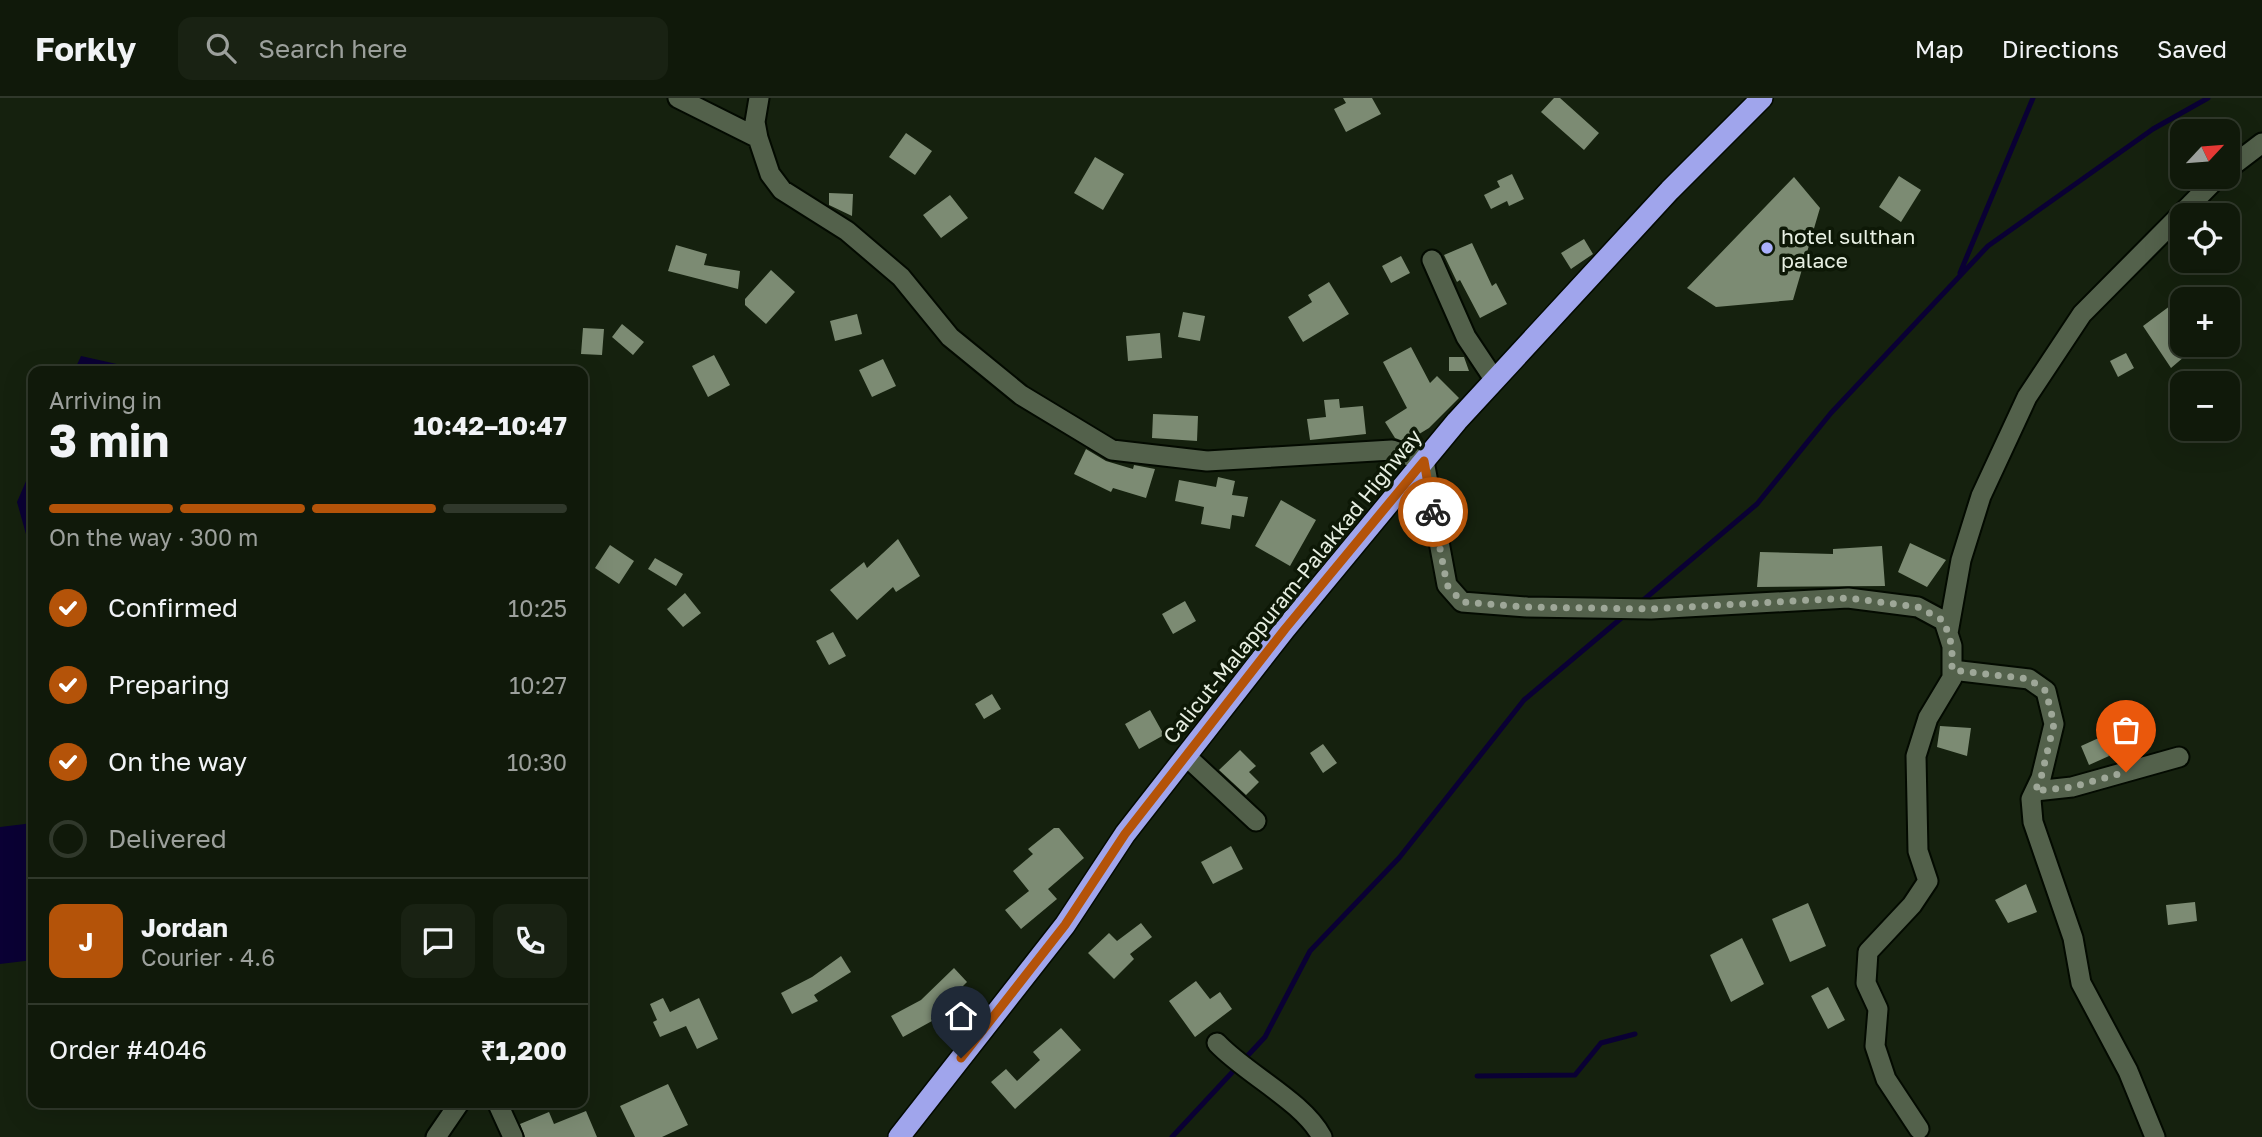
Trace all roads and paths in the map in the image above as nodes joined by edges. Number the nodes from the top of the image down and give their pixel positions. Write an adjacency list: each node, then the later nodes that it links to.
1 (678, 98): 4 (street)
2 (759, 98): 4 (street)
3 (1762, 98): 9 (highway, Calicut-Malappuram-Palakkad Highway)
4 (758, 138): 10 (street)
5 (2262, 142): 6 (street)
6 (2240, 159)
7 (2206, 189): 11 (street)
8 (1432, 260): 9 (street)
9 (1494, 379): 10 (highway, Calicut-Malappuram-Palakkad Highway)
10 (1424, 461): 11 (street); 13 (highway, Calicut-Malappuram-Palakkad Highway)
11 (1948, 633): 12 (street)
12 (1952, 670): 15 (street); 20 (street)
13 (1186, 756): 16 (street); 23 (highway, Calicut-Malappuram-Palakkad Highway)
14 (2179, 757): 15 (street)
15 (2035, 791): 25 (street)
16 (1256, 821)
17 (1223, 1049): 24 (street)
18 (456, 1108): 21 (street)
19 (500, 1108): 22 (street)
20 (1919, 1129)
21 (436, 1137)
22 (513, 1137)
23 (900, 1137)
24 (1322, 1137)
25 (2155, 1137)

